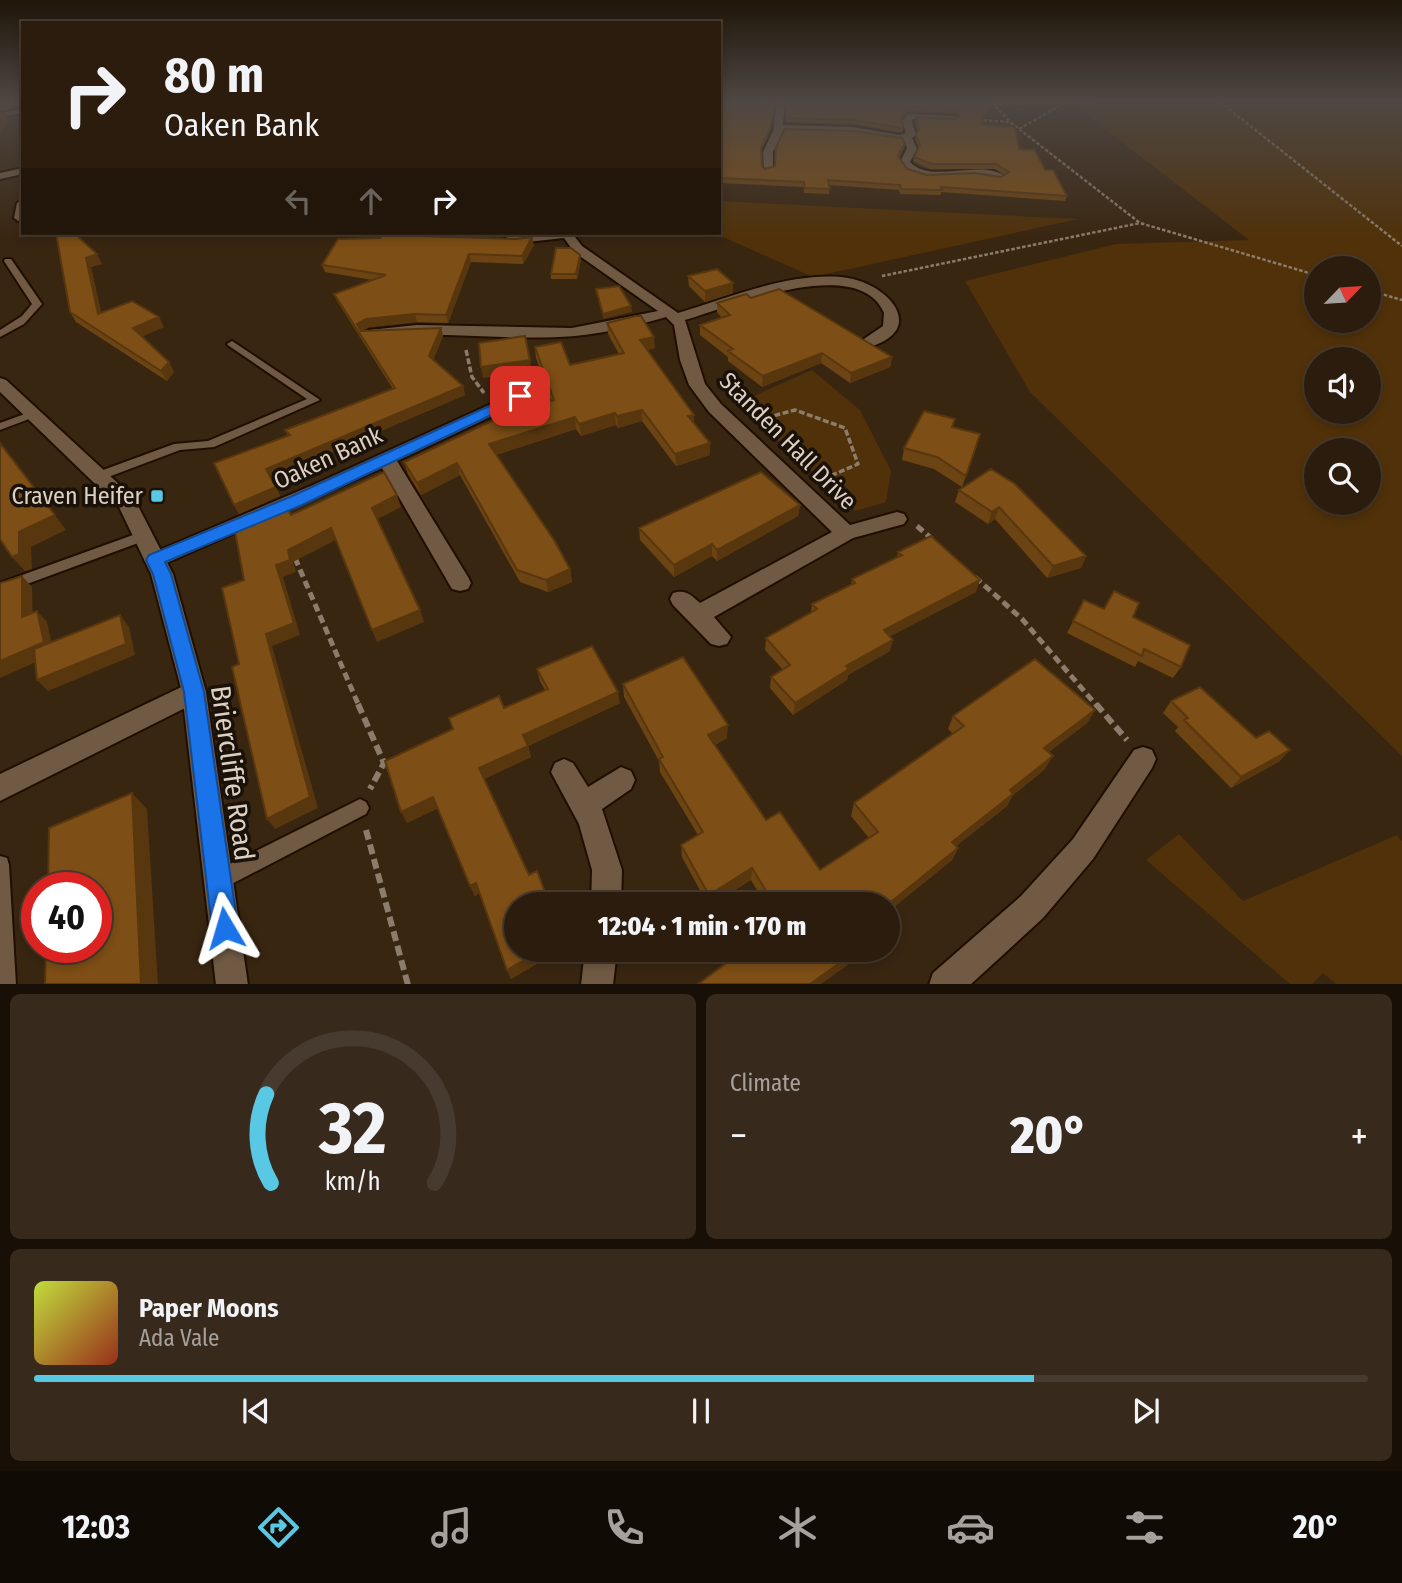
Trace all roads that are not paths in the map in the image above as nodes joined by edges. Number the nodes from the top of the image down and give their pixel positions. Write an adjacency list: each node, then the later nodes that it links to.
1 (770, 148): 3 (street)
2 (912, 148): 6 (street)
3 (768, 169)
4 (21, 172): 5 (street)
5 (0, 176)
6 (1000, 176)
7 (21, 213): 8 (street)
8 (20, 218)
9 (556, 235): 11 (street)
10 (568, 235): 13 (street)
11 (491, 239)
12 (8, 261): 14 (lane)
13 (672, 315): 15 (street); 16 (street); 25 (street, Standen Hall Drive)
14 (0, 334)
15 (369, 334)
16 (866, 343)
17 (232, 344): 23 (lane)
18 (0, 383): 20 (street, Briercliffe Road)
19 (520, 396): 22 (street, Oaken Bank)
20 (33, 414): 21 (lane); 23 (street, Briercliffe Road)
21 (0, 427)
22 (386, 459): 27 (street, Oaken Bank); 28 (street)
23 (99, 476): 26 (street, Briercliffe Road)
24 (897, 519): 25 (street)
25 (846, 533): 31 (street)
26 (144, 536): 27 (street, Briercliffe Road); 29 (lane)
27 (155, 560): 33 (street, Briercliffe Road)
28 (460, 583)
29 (0, 589)
30 (681, 599): 31 (street)
31 (698, 615): 32 (street)
32 (719, 637)
33 (194, 692): 37 (street); 41 (street, Briercliffe Road)
34 (1143, 759): 47 (street)
35 (564, 772): 38 (street)
36 (621, 780): 38 (street)
37 (0, 788)
38 (583, 806): 42 (street)
39 (360, 808): 41 (lane)
40 (0, 865): 44 (lane)
41 (219, 880): 45 (street, Briercliffe Road)
42 (606, 892)
43 (600, 962): 46 (street)
44 (6, 984)
45 (232, 984)
46 (597, 984)
47 (946, 984)

